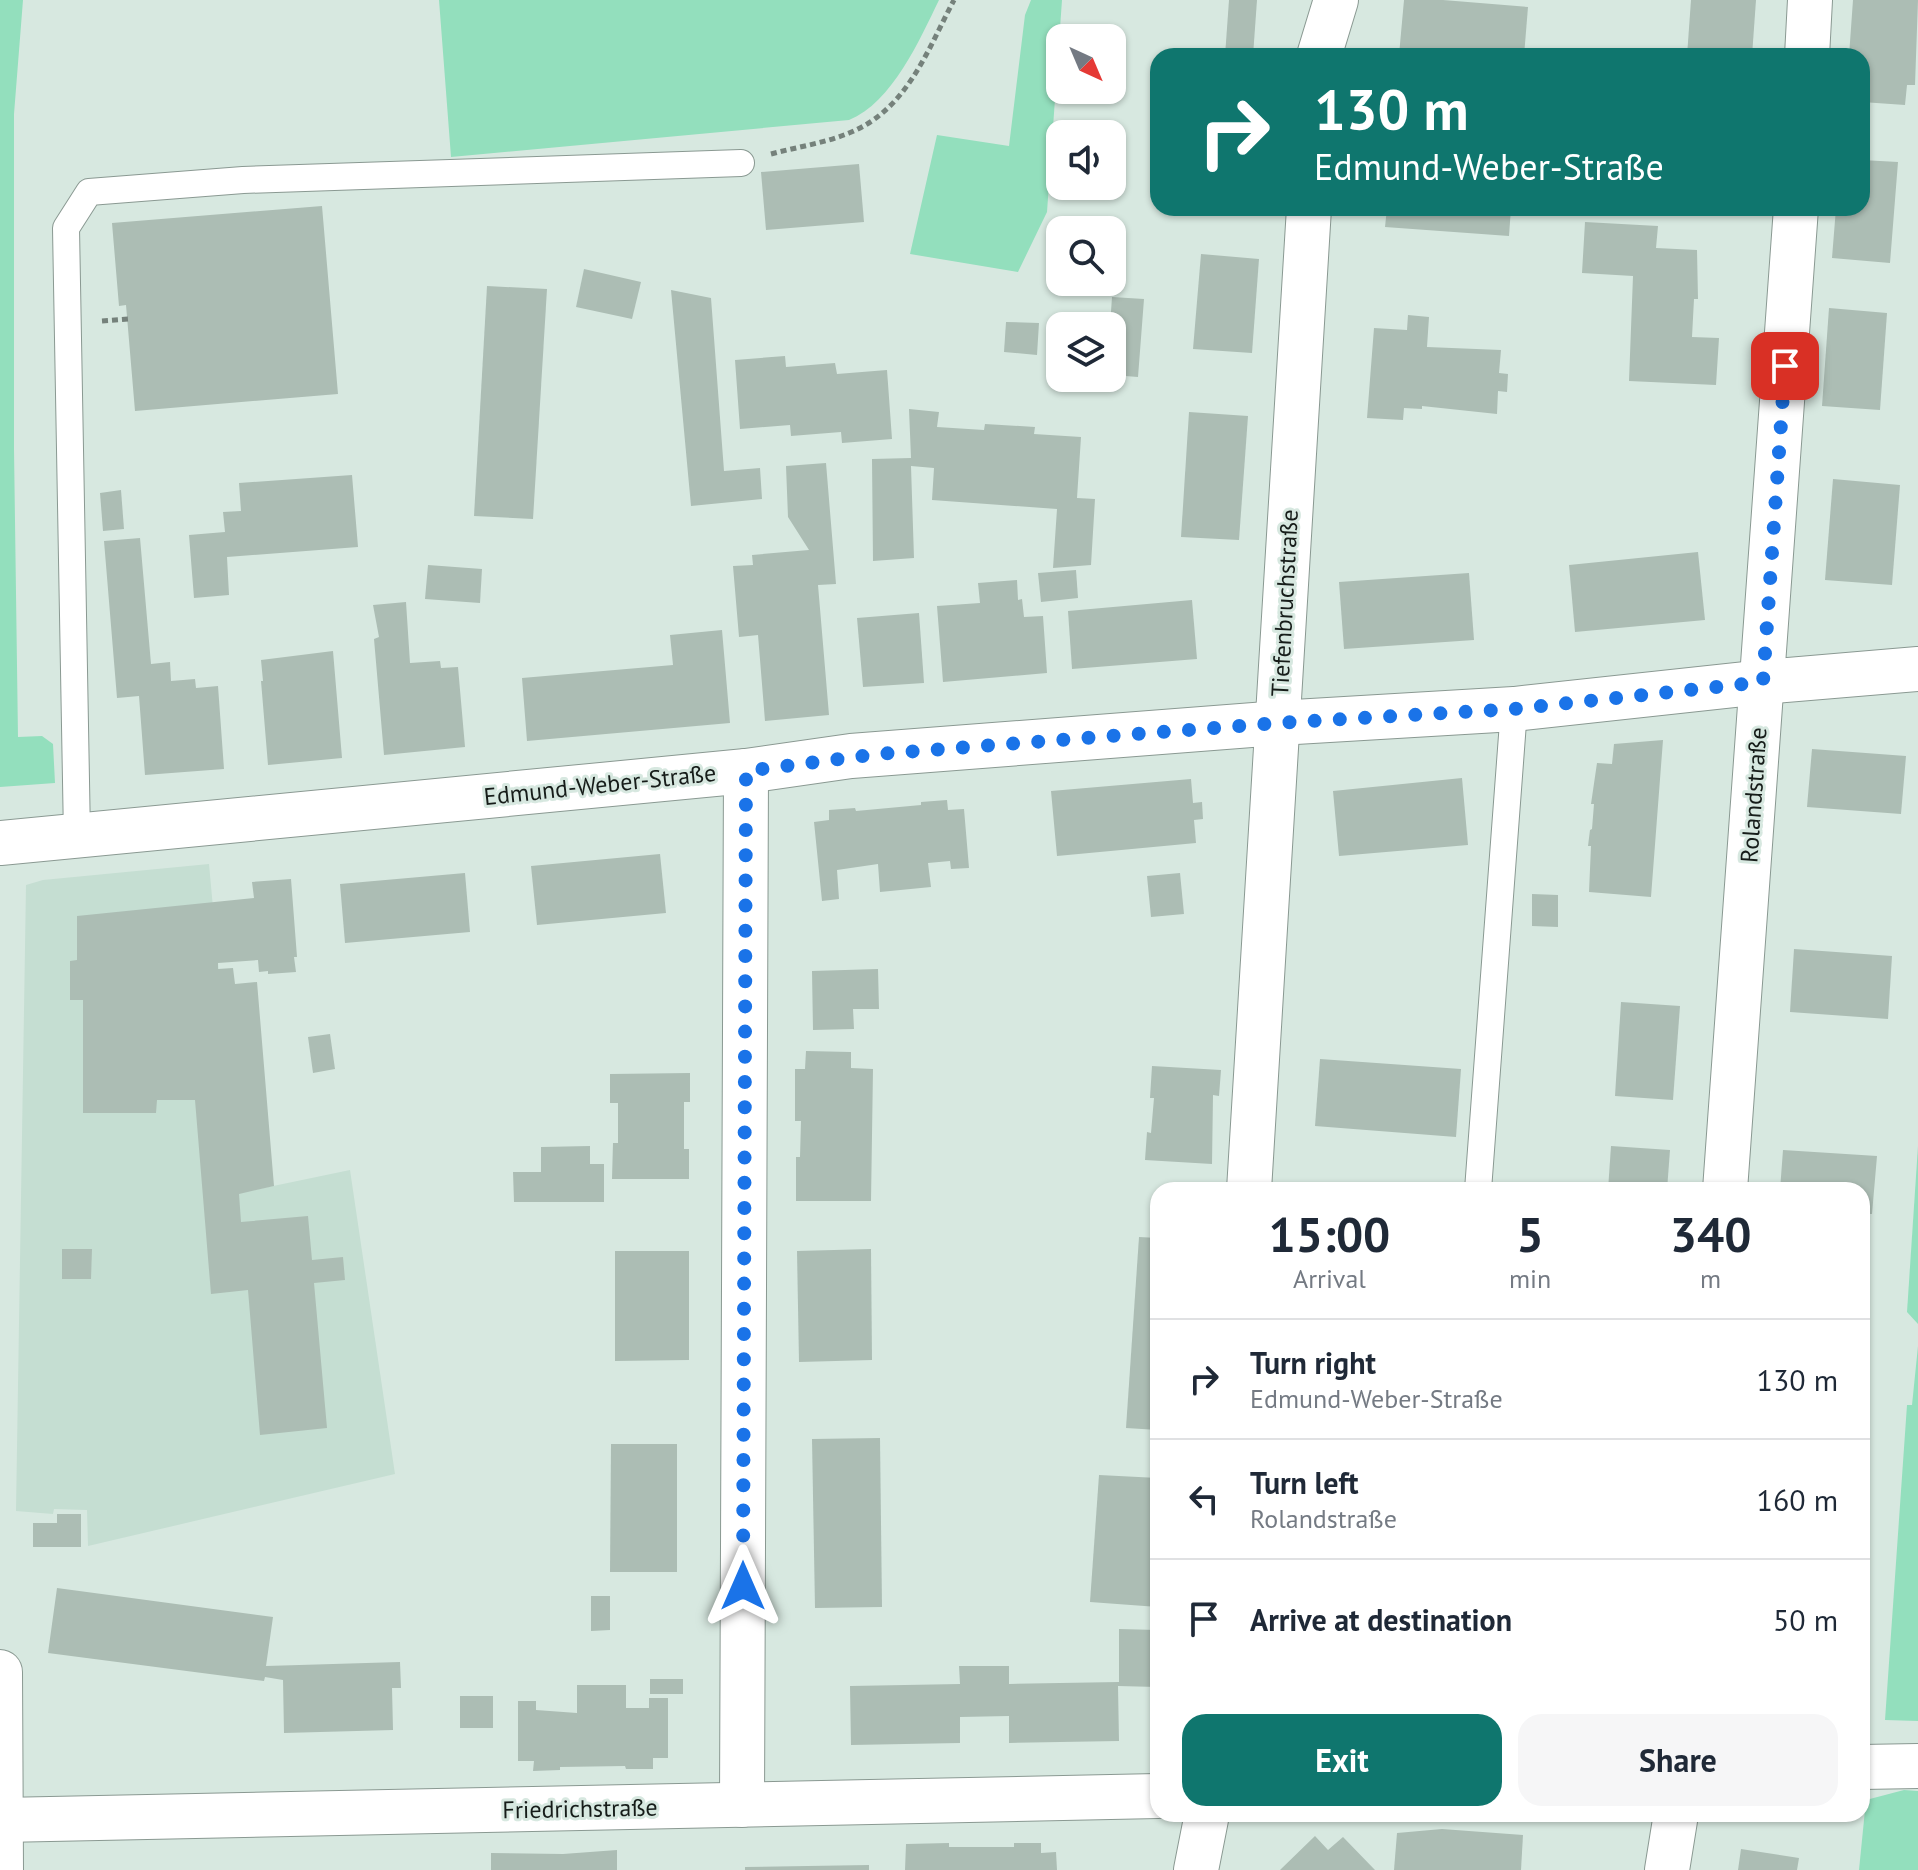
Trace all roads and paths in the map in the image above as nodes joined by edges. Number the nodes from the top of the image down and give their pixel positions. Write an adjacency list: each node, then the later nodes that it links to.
1 (954, 0): 6 (path)
2 (1336, 0): 4 (street)
3 (1810, 0): 5 (street)
4 (1321, 48)
5 (1807, 48)
6 (741, 163): 14 (lane)
7 (1309, 216): 12 (street, Tiefenbruchstraße)
8 (1795, 216): 10 (street, Rolandstraße)
9 (1918, 669): 10 (street, Edmund-Weber-Straße)
10 (1763, 682): 11 (street, Edmund-Weber-Straße); 18 (street, Rolandstraße)
11 (1514, 709): 12 (street, Edmund-Weber-Straße); 17 (lane)
12 (1278, 723): 13 (street, Edmund-Weber-Straße); 16 (street, Tiefenbruchstraße)
13 (746, 771): 14 (street, Edmund-Weber-Straße); 23 (street)
14 (77, 836): 15 (street, Edmund-Weber-Straße)
15 (0, 843)
16 (1249, 1182)
17 (1479, 1182)
18 (1726, 1182)
19 (0, 1672): 24 (street)
20 (1918, 1766): 21 (street)
21 (1870, 1767)
22 (1150, 1796): 23 (street, Friedrichstraße)
23 (742, 1805): 24 (street, Friedrichstraße)
24 (2, 1820): 27 (street)
25 (1205, 1822): 28 (street)
26 (1675, 1822): 29 (street)
27 (1, 1870)
28 (1196, 1870)
29 (1667, 1870)

